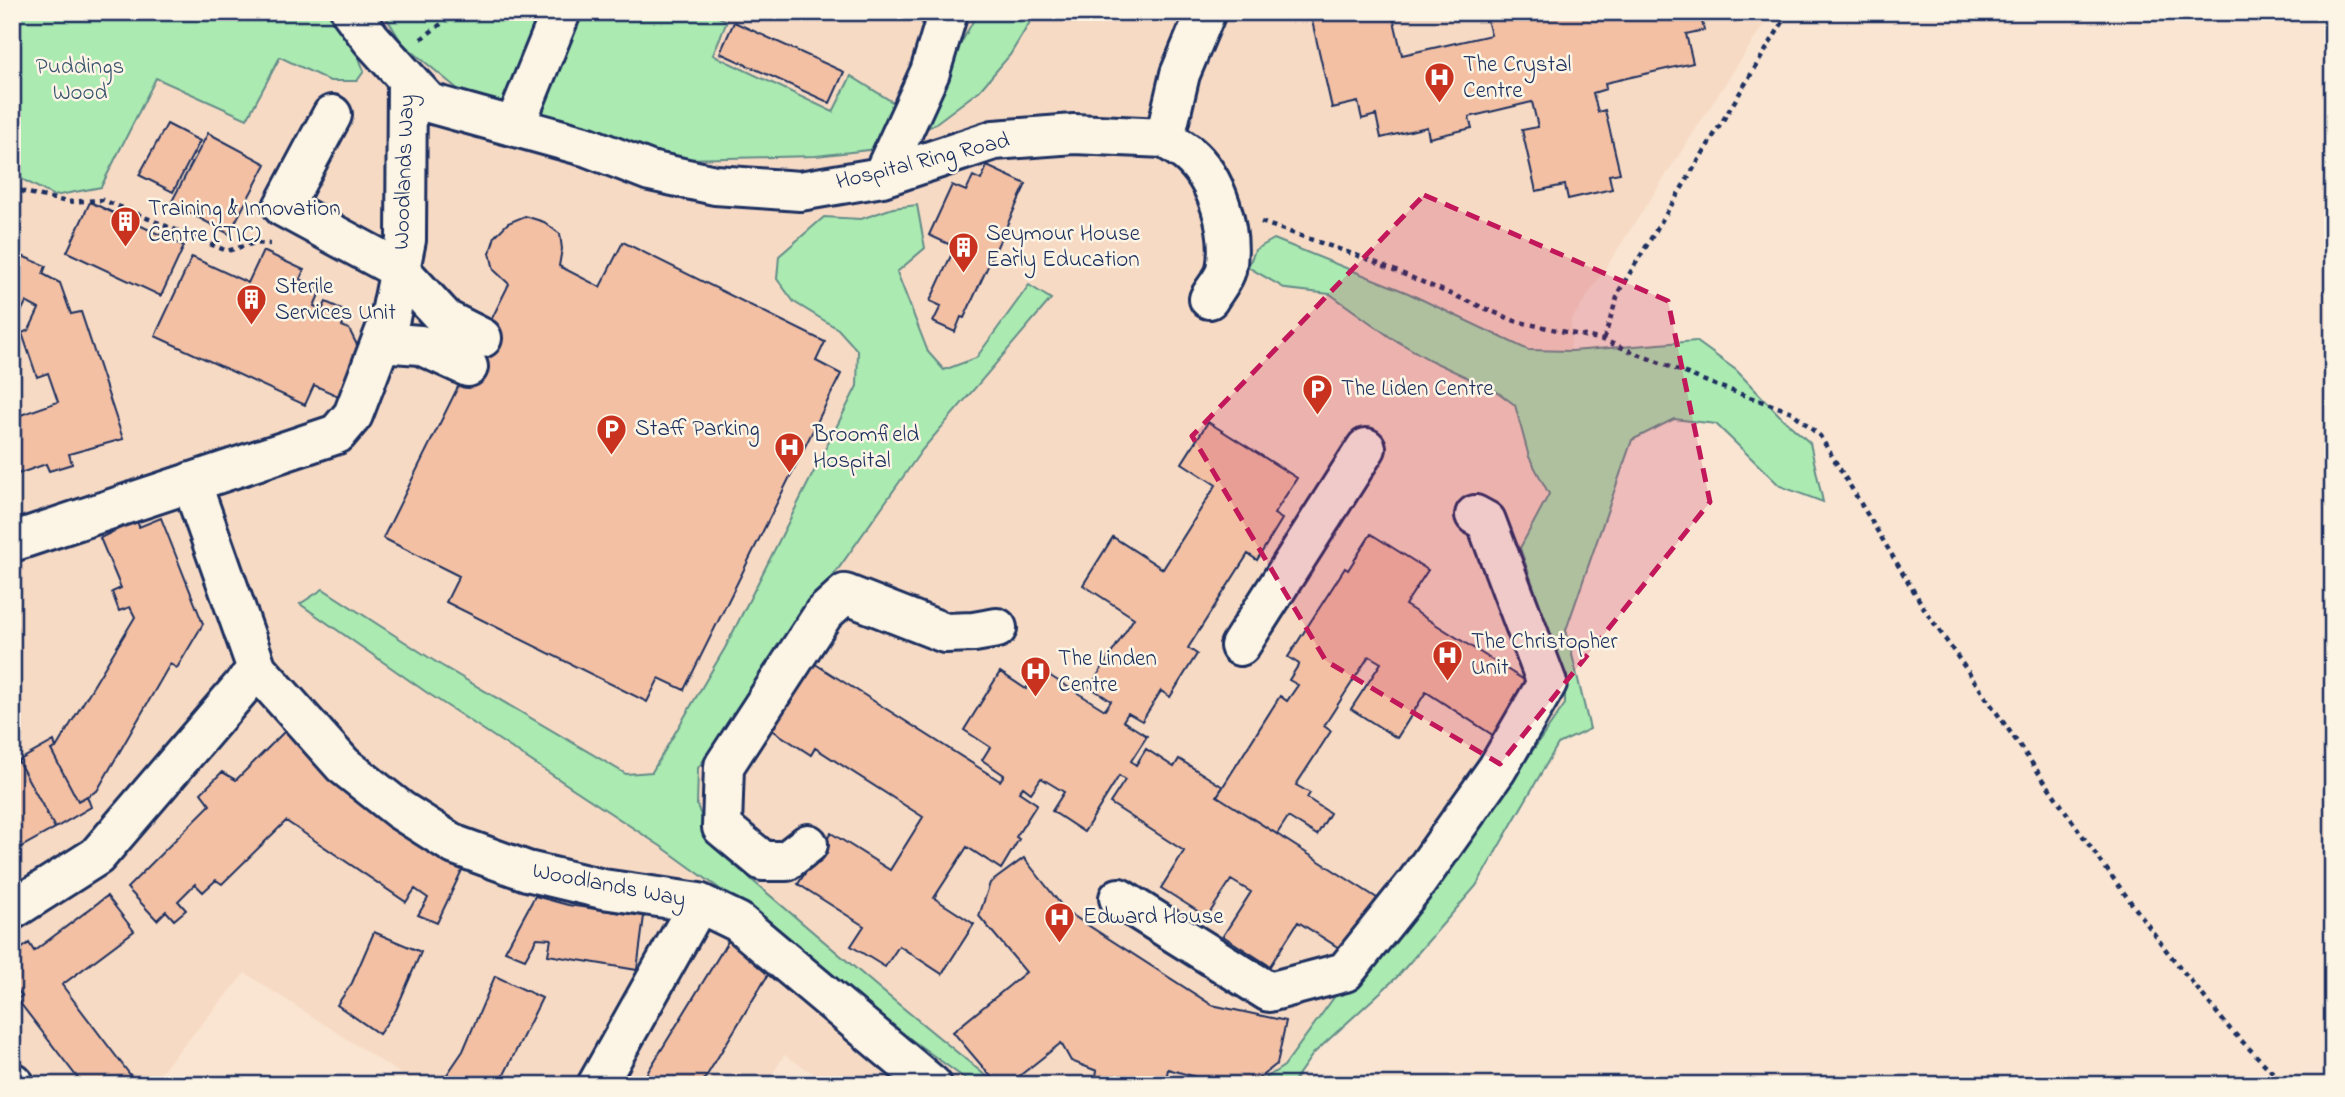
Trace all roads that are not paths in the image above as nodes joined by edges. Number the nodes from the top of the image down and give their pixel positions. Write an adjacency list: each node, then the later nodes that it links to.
1 (351, 12): 5 (street, Hospital Ring Road)
2 (561, 12): 7 (street)
3 (948, 12): 9 (street)
4 (1206, 12): 8 (street)
5 (402, 73): 7 (street, Hospital Ring Road); 10 (street, Woodlands Way)
6 (332, 115): 10 (street)
7 (515, 125): 9 (street, Hospital Ring Road)
8 (1165, 138): 9 (street, Hospital Ring Road); 11 (street)
9 (881, 177)
10 (400, 270): 12 (street, Woodlands Way); 12 (street)
11 (1209, 299)
12 (381, 342): 14 (street, Woodlands Way)
13 (1366, 448): 18 (street)
14 (191, 482): 16 (street, Woodlands Way); 19 (street, Woodlands Way)
15 (1475, 515): 21 (street)
16 (12, 542)
17 (997, 628): 20 (street)
18 (1241, 646)
19 (257, 669): 22 (street, Woodlands Way); 23 (street)
20 (808, 844)
21 (1119, 898)
22 (699, 903): 24 (street, Woodlands Way); 25 (street, Woodlands Way)
23 (12, 911)
24 (597, 1085)
25 (932, 1085)

